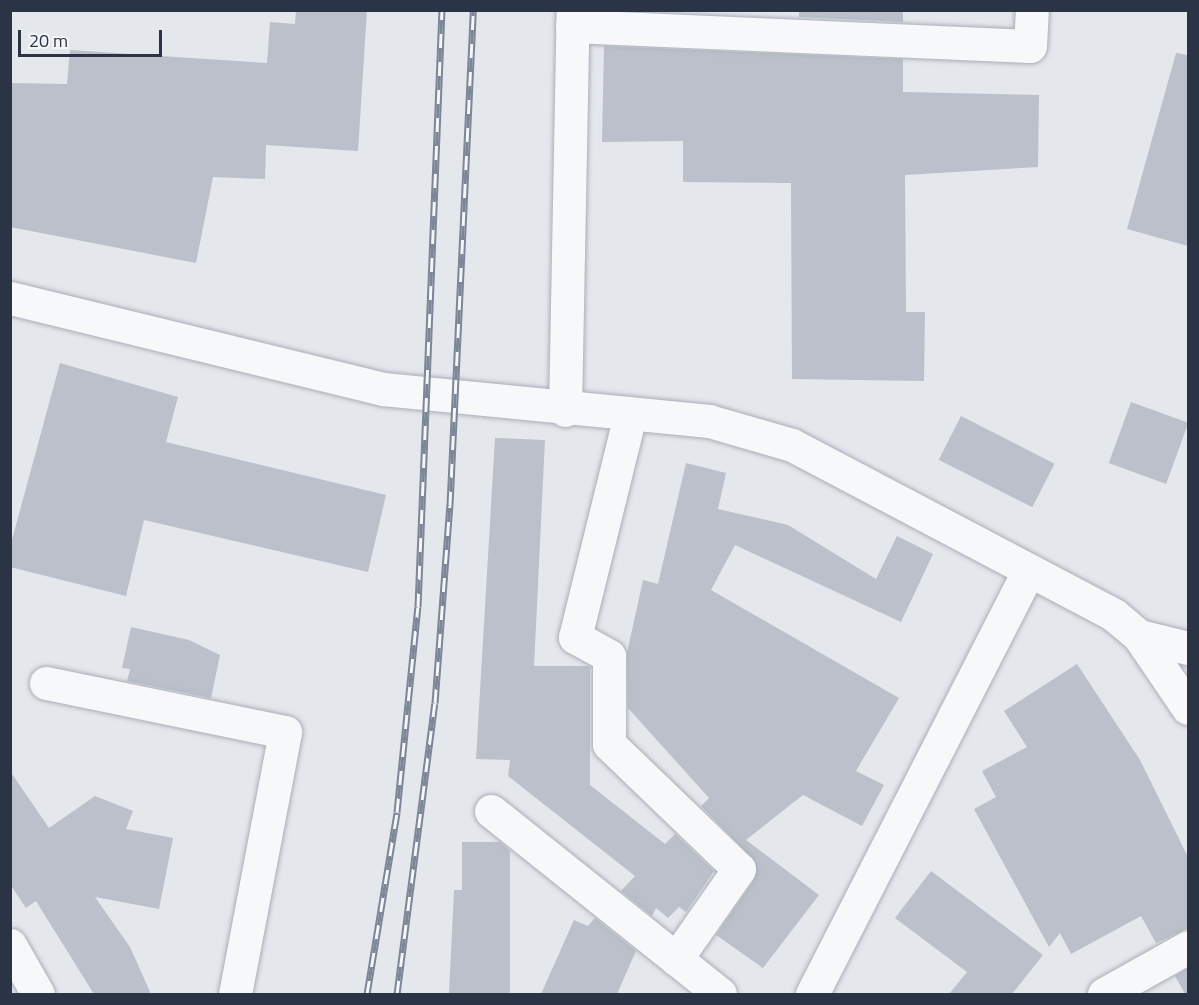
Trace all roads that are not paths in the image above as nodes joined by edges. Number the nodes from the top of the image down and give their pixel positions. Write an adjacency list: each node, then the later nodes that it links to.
1 (1032, 10): 2 (street)
2 (572, 18): 4 (street)
3 (10, 298): 4 (street)
4 (565, 410): 5 (street)
5 (630, 415): 6 (street); 14 (street)
6 (1029, 570): 7 (street); 15 (street)
7 (1139, 636): 8 (street); 10 (street)
8 (1188, 648)
9 (45, 683): 17 (street)
10 (1188, 708)
11 (491, 811): 14 (street)
12 (10, 945): 16 (street)
13 (1188, 947): 19 (street)
14 (676, 959): 18 (street)
15 (808, 990)
16 (38, 994)
17 (235, 994)
18 (720, 994)
19 (1104, 994)

